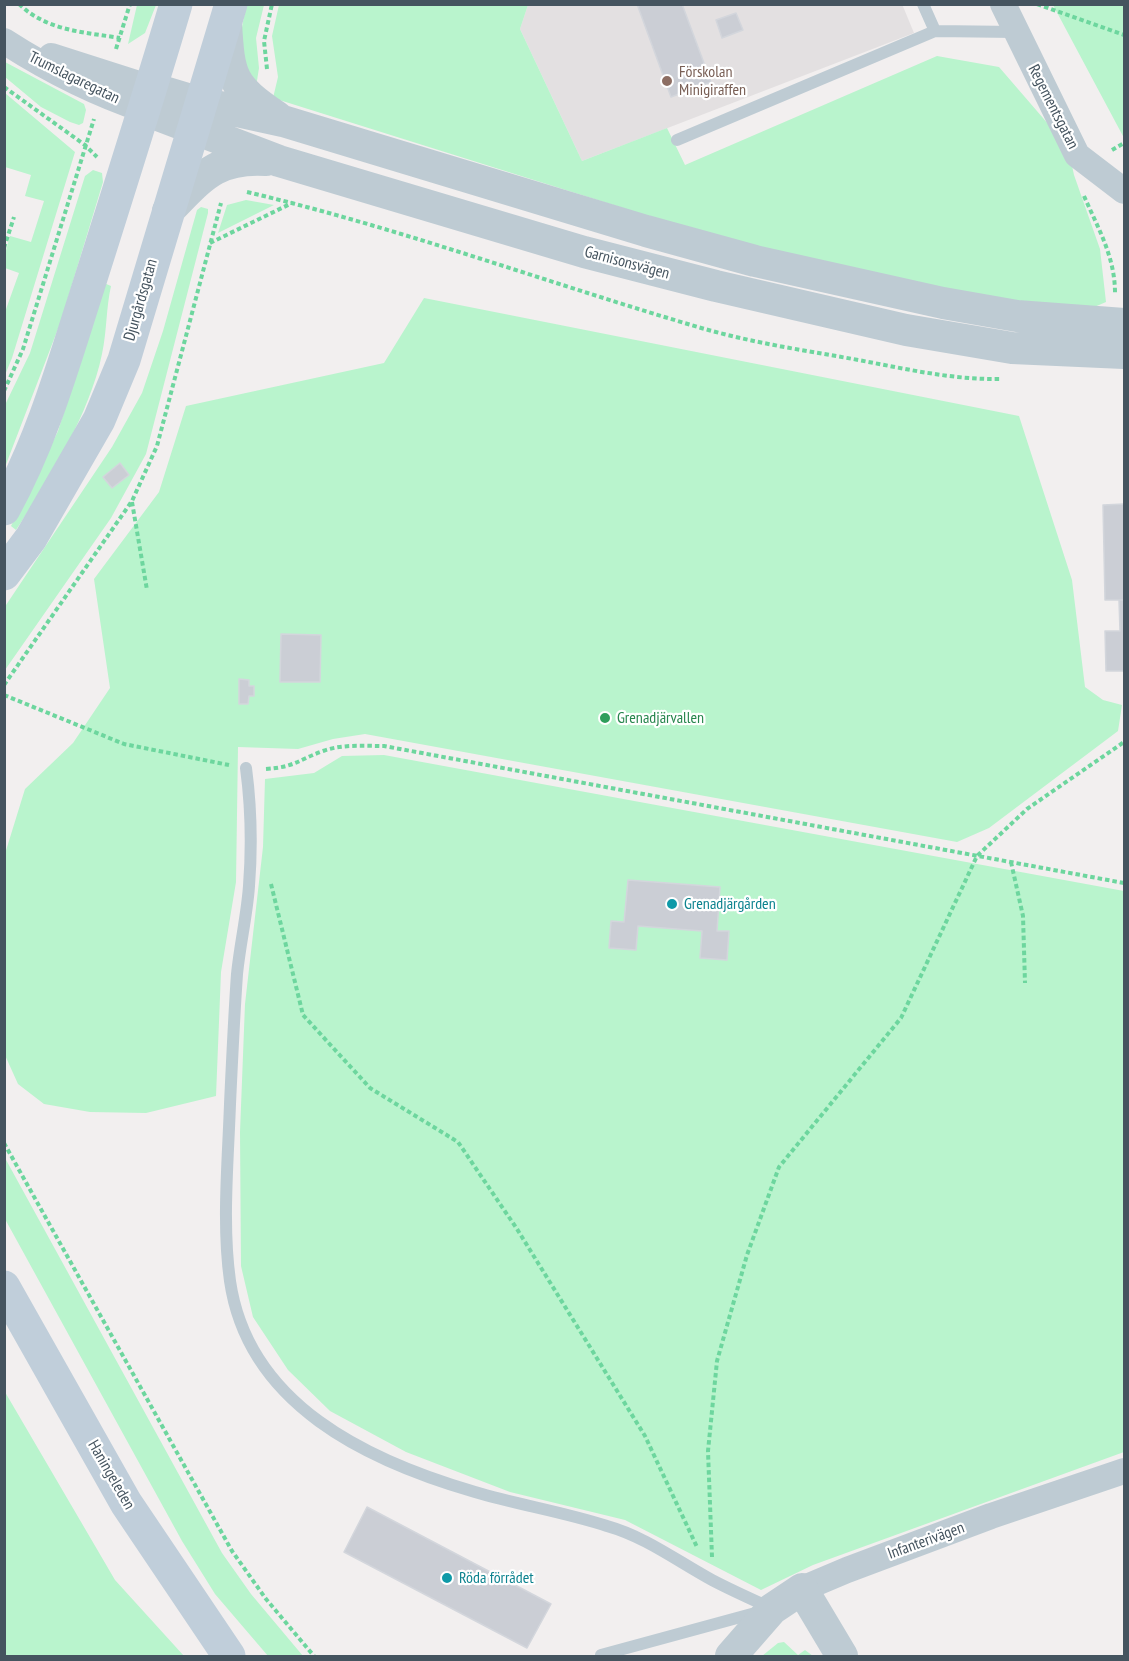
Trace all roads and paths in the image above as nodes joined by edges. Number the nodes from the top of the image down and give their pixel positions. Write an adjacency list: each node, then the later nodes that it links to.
1 (19, 4): 11 (path)
2 (176, 4): 14 (main road)
3 (273, 4): 15 (path)
4 (923, 4): 8 (lane)
5 (1003, 4): 9 (street, Regementsgatan)
6 (1037, 4): 10 (path)
7 (228, 13): 15 (street); 16 (main road, Djurgårdsgatan)
8 (935, 31): 9 (lane); 17 (lane)
9 (1016, 32): 20 (street, Regementsgatan)
10 (1125, 35)
11 (120, 38)
12 (4, 40): 14 (street, Trumslagaregatan)
13 (4, 87): 29 (path)
14 (148, 99): 16 (street, Garnisonsvägen); 31 (main road)
15 (271, 113): 16 (street, Garnisonsvägen); 28 (street, Garnisonsvägen)
16 (198, 115): 19 (street, Garnisonsvägen); 24 (main road, Djurgårdsgatan)
17 (677, 140)
18 (1125, 143): 20 (path)
19 (279, 161): 24 (street); 28 (street, Garnisonsvägen)
20 (1088, 165): 21 (street, Regementsgatan); 28 (path)
21 (1125, 191)
22 (222, 200): 26 (path)
23 (293, 203): 26 (path)
24 (168, 211): 32 (main road, Djurgårdsgatan)
25 (14, 217): 27 (path)
26 (210, 243): 30 (path)
27 (4, 248)
28 (1122, 334)
29 (4, 392)
30 (132, 501): 33 (path); 34 (path)
31 (4, 509)
32 (4, 574)
33 (147, 590)
34 (4, 685)
35 (4, 695): 37 (path)
36 (1125, 742): 38 (path)
37 (246, 768): 38 (path); 46 (lane)
38 (977, 856): 39 (path); 46 (path)
39 (1011, 862): 41 (path); 42 (path)
40 (269, 876): 46 (path)
41 (1125, 883)
42 (1025, 983)
43 (4, 1143): 51 (path)
44 (4, 1287): 50 (main road, Haningeleden)
45 (1125, 1471): 47 (street, Infanterivägen)
46 (713, 1581): 48 (lane)
47 (802, 1589): 48 (street); 53 (street)
48 (772, 1609): 49 (lane); 52 (street)
49 (601, 1655)
50 (230, 1656)
51 (314, 1656)
52 (731, 1656)
53 (842, 1656)

